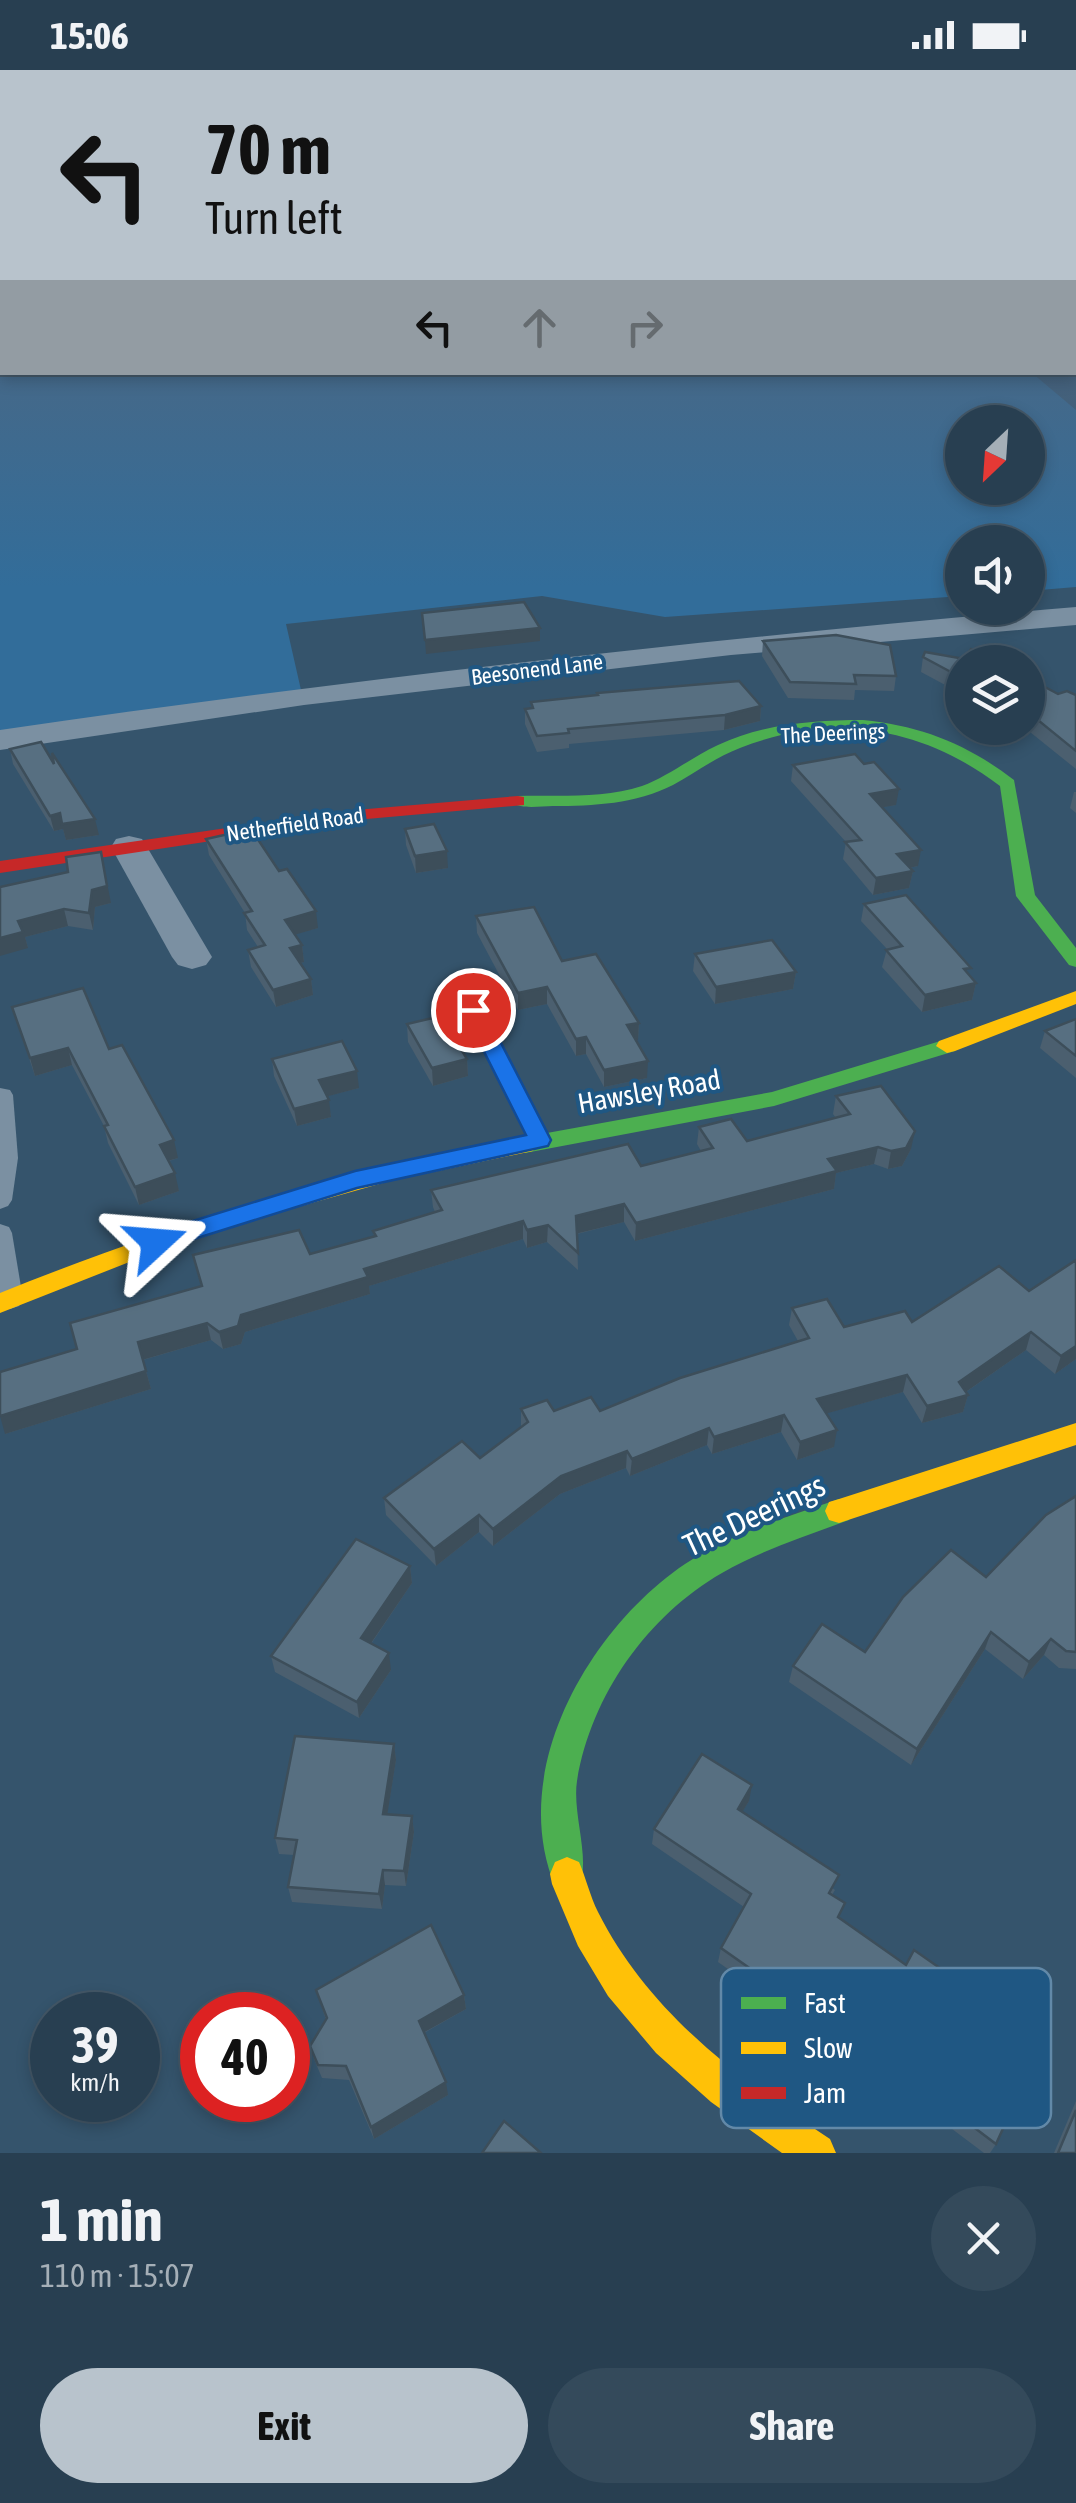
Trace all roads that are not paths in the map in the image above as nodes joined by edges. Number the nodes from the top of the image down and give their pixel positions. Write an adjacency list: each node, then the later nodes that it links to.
1 (1076, 616): 2 (street, Beesonend Lane)
2 (0, 740)
3 (462, 803): 4 (street, Netherfield Road); 7 (street, The Deerings)
4 (129, 847): 5 (street, Netherfield Road); 6 (street)
5 (0, 867)
6 (192, 958)
7 (1076, 961)
8 (1076, 997): 11 (street, Hawsley Road)
9 (473, 1010): 11 (lane)
10 (2, 1095): 12 (lane)
11 (540, 1140): 14 (street, Hawsley Road)
12 (0, 1200)
13 (0, 1233): 14 (lane)
14 (5, 1301)
15 (1076, 1434): 16 (street, The Deerings)
16 (721, 2084)
17 (782, 2128): 18 (street, The Deerings)
18 (816, 2153)

